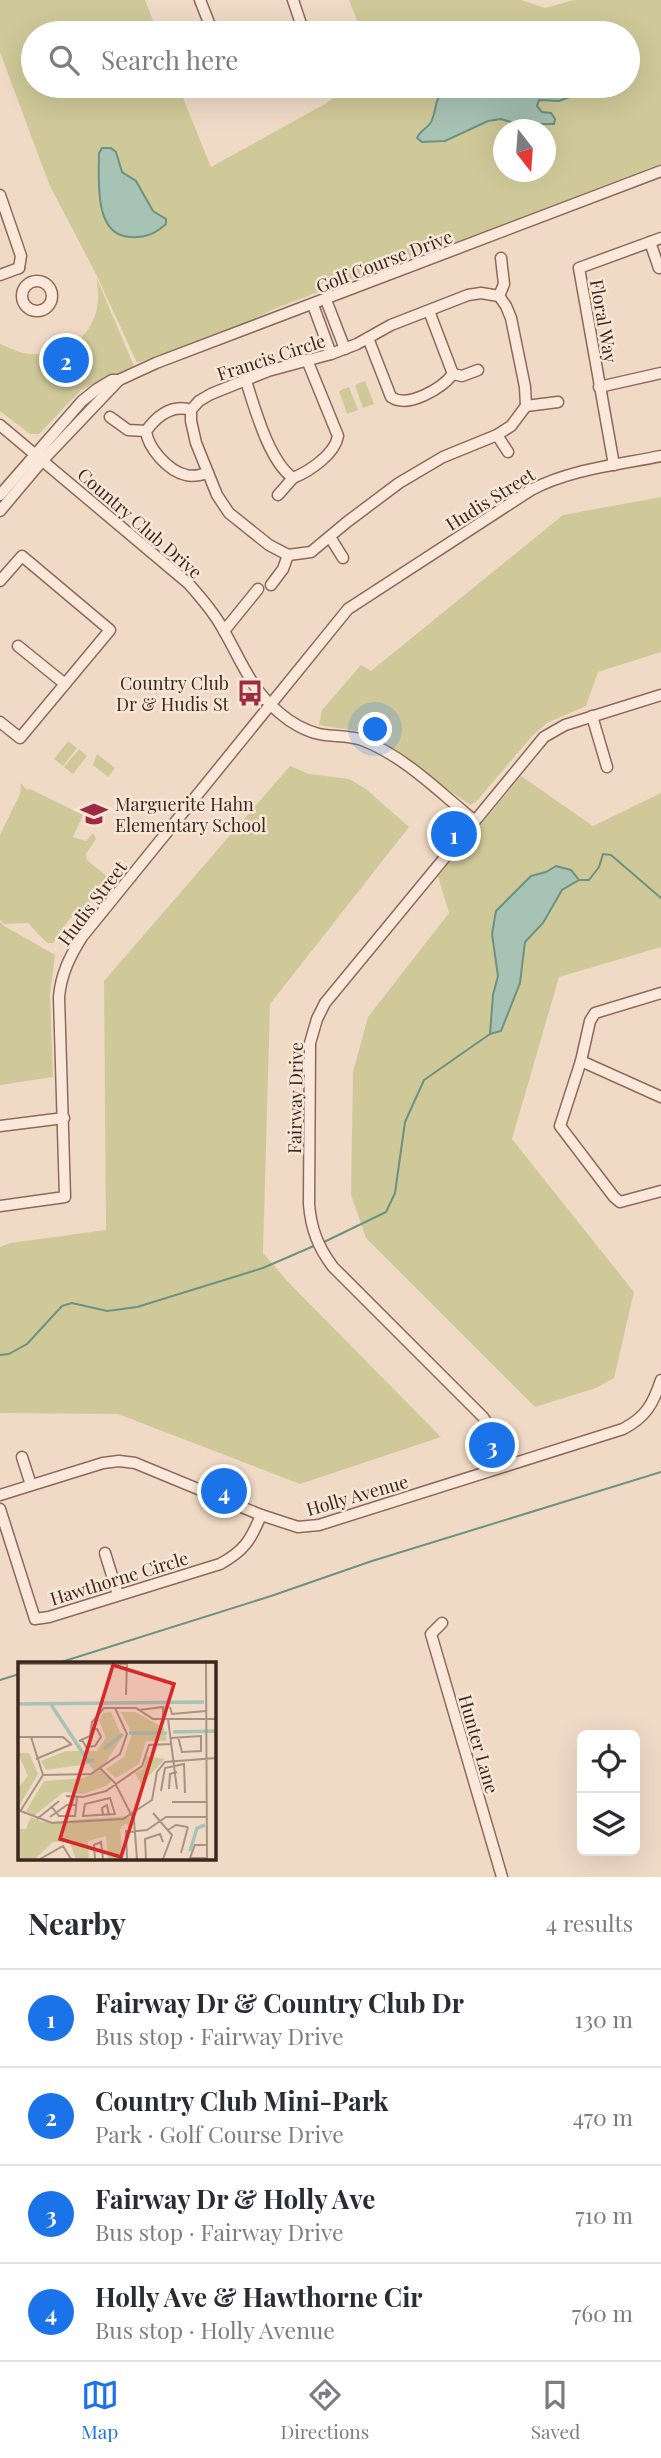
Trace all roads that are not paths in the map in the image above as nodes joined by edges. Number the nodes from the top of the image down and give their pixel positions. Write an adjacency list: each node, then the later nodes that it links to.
1 (200, 0): 3 (street)
2 (293, 0): 4 (street)
3 (208, 21)
4 (300, 21)
5 (661, 172): 15 (street, Golf Course Drive)
6 (0, 195): 10 (street)
7 (661, 237): 8 (street, Floral Way)
8 (650, 242): 11 (street); 26 (street, Floral Way)
9 (501, 258): 14 (street)
10 (19, 268): 12 (street); 13 (street)
11 (659, 268)
12 (0, 275)
13 (27, 284)
14 (499, 296): 17 (street, Francis Circle); 28 (street)
15 (326, 300): 16 (street, Golf Course Drive); 19 (street)
16 (313, 306): 20 (street); 36 (street, Golf Course Drive)
17 (429, 311): 18 (street, Francis Circle); 24 (street)
18 (368, 338): 19 (street, Francis Circle); 24 (street)
19 (345, 349): 20 (street, Francis Circle)
20 (331, 354): 21 (street, Francis Circle)
21 (307, 360): 25 (street, Francis Circle); 39 (street)
22 (478, 370): 24 (street)
23 (661, 373): 26 (street)
24 (453, 374)
25 (246, 381): 29 (street, Francis Circle); 39 (street)
26 (599, 387): 37 (street, Floral Way)
27 (558, 402): 28 (street)
28 (526, 406): 33 (street)
29 (191, 410): 32 (street); 38 (street)
30 (110, 417): 32 (street)
31 (0, 425): 36 (street, Country Club Drive)
32 (146, 431): 38 (street)
33 (496, 435): 34 (street); 43 (street)
34 (508, 452)
35 (661, 456): 37 (street, Hudis Street)
36 (38, 458): 40 (street, Golf Course Drive); 42 (street, Golf Course Drive); 49 (street, Country Club Drive)
37 (614, 465): 53 (street, Hudis Street)
38 (208, 473): 44 (street)
39 (293, 478): 41 (street)
40 (0, 495)
41 (278, 495)
42 (0, 511)
43 (330, 537): 44 (street); 45 (street)
44 (288, 555): 47 (street)
45 (343, 558)
46 (0, 581): 51 (street)
47 (271, 585)
48 (258, 589): 49 (street)
49 (224, 631): 53 (street, Country Club Drive)
50 (18, 646): 51 (street)
51 (65, 684): 55 (street)
52 (661, 695): 54 (street, Fairway Drive)
53 (269, 704): 57 (street, Country Club Drive); 61 (street, Hudis Street)
54 (592, 716): 56 (street); 57 (street, Fairway Drive)
55 (0, 722)
56 (607, 767)
57 (475, 821): 67 (street, Fairway Drive)
58 (661, 993): 59 (street)
59 (581, 1061): 60 (street); 63 (street)
60 (661, 1097)
61 (64, 1118): 62 (street); 64 (street, Hudis Street)
62 (0, 1126)
63 (661, 1191)
64 (0, 1206)
65 (661, 1380): 67 (street, Holly Avenue)
66 (22, 1457): 68 (street)
67 (505, 1466): 71 (street, Holly Avenue)
68 (31, 1485): 69 (street, Holly Avenue); 71 (street, Holly Avenue)
69 (0, 1495)
70 (0, 1509): 73 (street, Hawthorne Circle)
71 (261, 1515): 73 (street, Hawthorne Circle)
72 (104, 1553): 73 (street)
73 (118, 1595)
74 (442, 1623): 75 (street, Hunter Lane)
75 (502, 1877)

